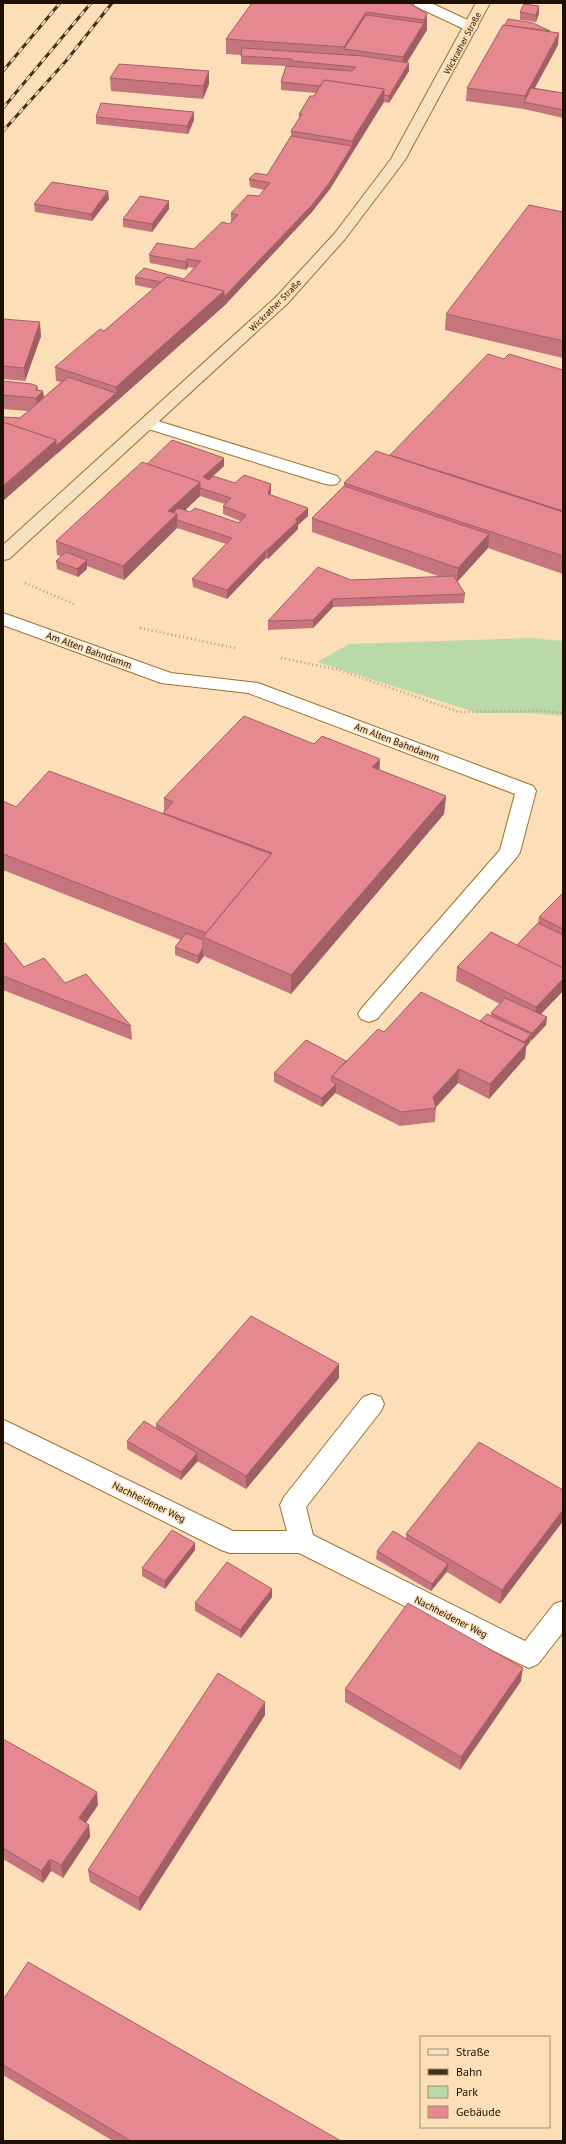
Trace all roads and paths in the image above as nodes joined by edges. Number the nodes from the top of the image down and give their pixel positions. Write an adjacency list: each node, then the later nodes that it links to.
1 (420, 3): 3 (street)
2 (483, 3): 3 (main road, Wickrather Straße)
3 (471, 27): 4 (main road, Wickrather Straße)
4 (148, 423): 5 (street); 6 (main road, Wickrather Straße)
5 (331, 480)
6 (3, 555)
7 (3, 619): 8 (street, Am Alten Bahndamm)
8 (370, 1014)
9 (372, 1404): 11 (street)
10 (4, 1430): 11 (street, Nachheidener Weg)
11 (302, 1542): 12 (street, Nachheidener Weg)
12 (563, 1612)

